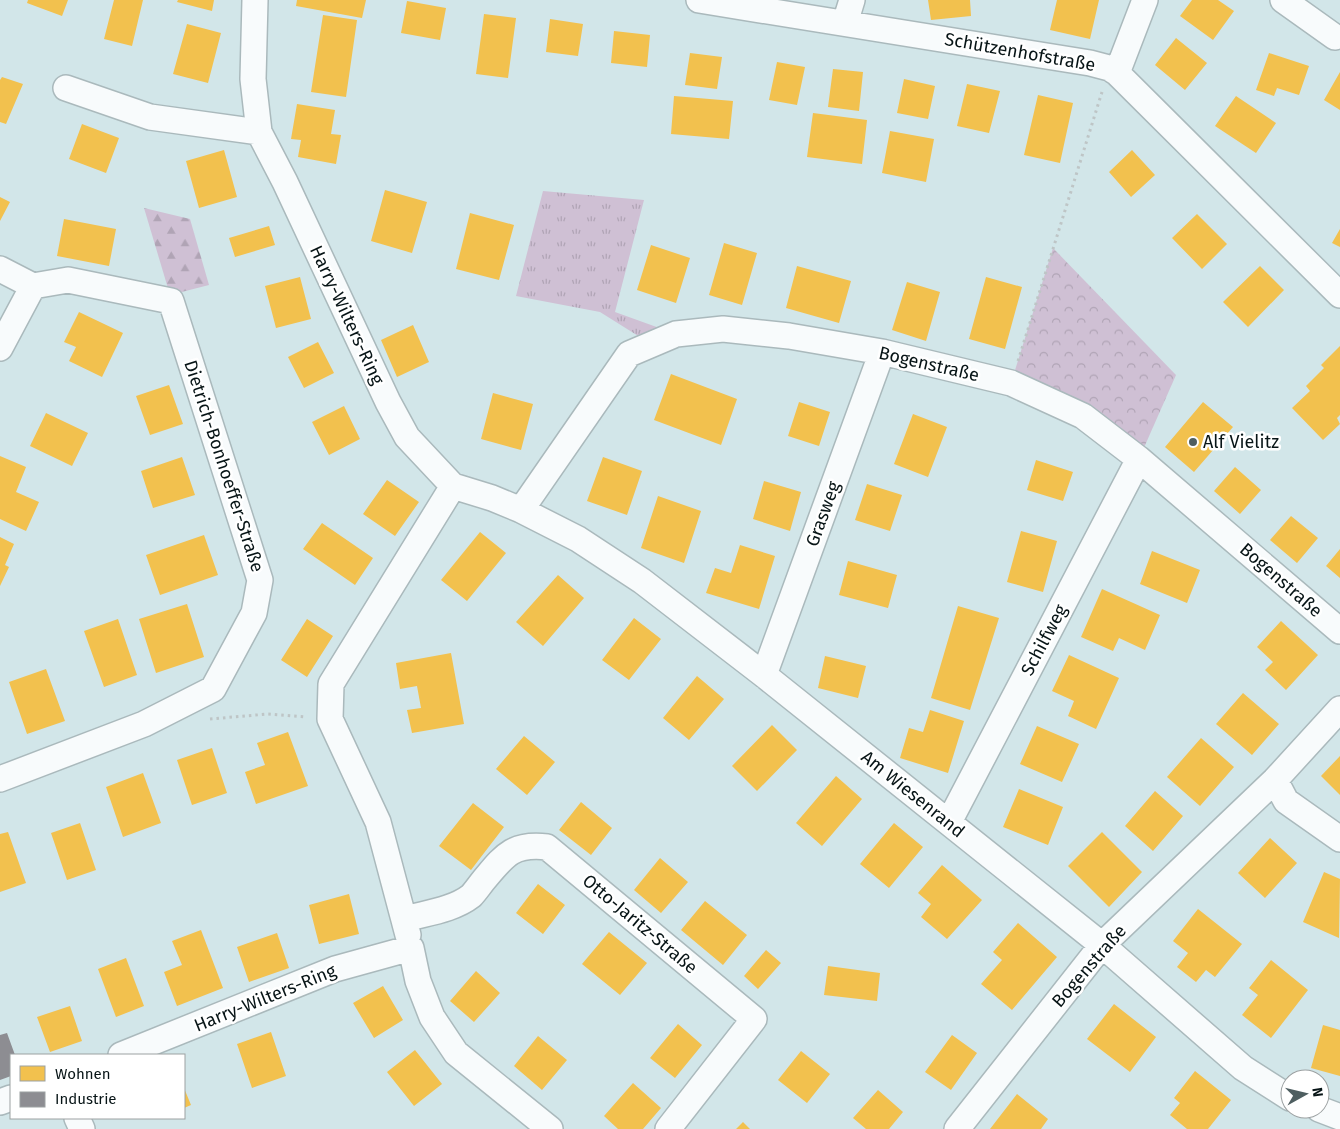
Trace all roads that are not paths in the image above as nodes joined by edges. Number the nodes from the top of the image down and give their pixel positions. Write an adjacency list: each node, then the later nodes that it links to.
1 (255, 0): 9 (street, Harry-Wilters-Ring)
2 (699, 0): 5 (street, Schützenhofstraße)
3 (1145, 0): 7 (street)
4 (1282, 0): 6 (street)
5 (849, 12): 7 (street, Schützenhofstraße)
6 (1335, 37)
7 (1113, 71): 12 (street, Schützenhofstraße)
8 (66, 88): 9 (street)
9 (259, 132): 16 (street, Harry-Wilters-Ring)
10 (0, 268): 11 (street)
11 (33, 286): 13 (street); 21 (street, Dietrich-Bonhoeffer-Straße)
12 (1340, 295)
13 (0, 348)
14 (882, 352): 15 (street, Bogenstraße); 17 (street, Bogenstraße); 19 (street, Grasweg)
15 (1139, 459): 18 (street, Bogenstraße); 23 (street, Schilfweg)
16 (453, 486): 17 (street, Harry-Wilters-Ring); 25 (street)
17 (521, 510): 19 (street, Am Wiesenrand)
18 (1340, 631)
19 (764, 675): 23 (street, Am Wiesenrand)
20 (1340, 709): 22 (street, Bogenstraße)
21 (0, 779)
22 (1275, 780): 24 (street); 26 (street, Bogenstraße)
23 (949, 822): 26 (street, Am Wiesenrand)
24 (1340, 838)
25 (405, 919): 27 (street); 31 (street, Otto-Jaritz-Straße)
26 (1102, 945): 29 (street, Am Wiesenrand); 32 (street, Bogenstraße)
27 (411, 948): 28 (street, Harry-Wilters-Ring); 30 (street)
28 (123, 1054)
29 (1280, 1092)
30 (550, 1129)
31 (668, 1129)
32 (957, 1129)

